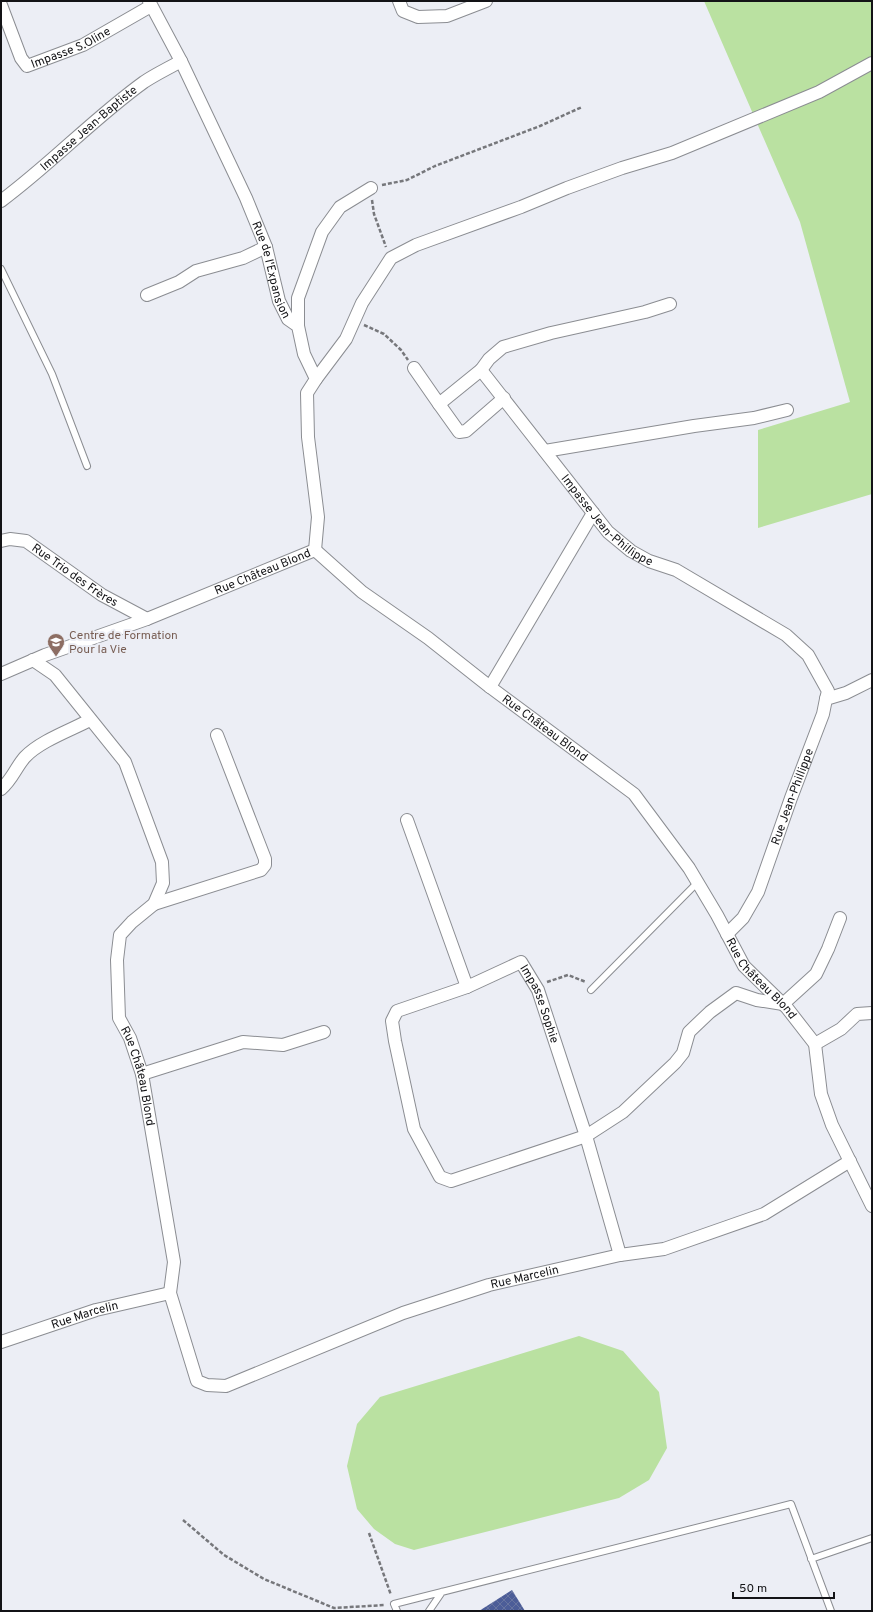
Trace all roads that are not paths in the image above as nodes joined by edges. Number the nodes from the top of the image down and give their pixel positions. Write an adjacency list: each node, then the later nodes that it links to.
1 (399, 1): 2 (street)
2 (486, 1)
3 (150, 4): 4 (street, Impasse S.Oline); 5 (street, Rue de l'Expansion)
4 (1, 5)
5 (182, 61): 8 (street, Impasse Jean-Baptiste); 9 (street, Rue de l'Expansion)
6 (872, 63): 16 (street)
7 (371, 188): 13 (street)
8 (1, 201)
9 (266, 248): 11 (street); 13 (street, Rue de l'Expansion)
10 (1, 269): 21 (lane)
11 (147, 295)
12 (670, 304): 15 (street)
13 (298, 326): 16 (street, Rue de l'Expansion)
14 (414, 368): 18 (street)
15 (481, 370): 17 (street, Impasse Jean-Phillippe); 18 (street)
16 (316, 379): 24 (street)
17 (504, 398): 18 (street); 20 (street, Impasse Jean-Phillippe)
18 (439, 404)
19 (787, 410): 20 (street)
20 (545, 451): 22 (street, Impasse Jean-Phillippe)
21 (87, 466)
22 (593, 513): 29 (street); 30 (street, Impasse Jean-Phillippe)
23 (1, 541): 25 (street, Rue Trio des Frères)
24 (315, 550): 25 (street, Rue Château Blond); 29 (street, Rue Château Blond)
25 (148, 619): 26 (street, Rue Château Blond)
26 (33, 660): 27 (street, Rue Château Blond); 31 (street, Rue Château Blond)
27 (1, 674)
28 (872, 680): 30 (street)
29 (490, 688): 35 (street, Rue Château Blond)
30 (826, 699): 38 (street, Rue Jean-Phillippe)
31 (90, 720): 33 (street); 36 (street, Rue Château Blond)
32 (217, 735): 36 (street)
33 (1, 789)
34 (407, 820): 39 (street)
35 (697, 883): 38 (street, Rue Château Blond); 40 (lane)
36 (154, 904): 45 (street, Rue Château Blond)
37 (840, 918): 41 (street)
38 (727, 934): 41 (street, Rue Château Blond)
39 (467, 986): 46 (street, Impasse Sophie); 46 (street)
40 (593, 988)
41 (783, 1004): 44 (street, Rue Château Blond); 46 (street)
42 (872, 1013): 44 (street)
43 (324, 1032): 45 (street)
44 (815, 1044): 47 (street)
45 (142, 1074): 50 (street, Rue Château Blond)
46 (586, 1136): 49 (street, Impasse Sophie)
47 (850, 1161): 48 (street); 49 (street, Rue Marcelin)
48 (872, 1206)
49 (620, 1255): 52 (street, Rue Marcelin)
50 (170, 1293): 51 (street, Rue Marcelin); 52 (street, Rue Château Blond)
51 (1, 1342)
52 (197, 1381)
53 (872, 1538): 54 (lane)
54 (811, 1559): 55 (lane); 58 (lane)
55 (442, 1592): 56 (lane); 57 (lane)
56 (397, 1611)
57 (429, 1611)
58 (831, 1611)

